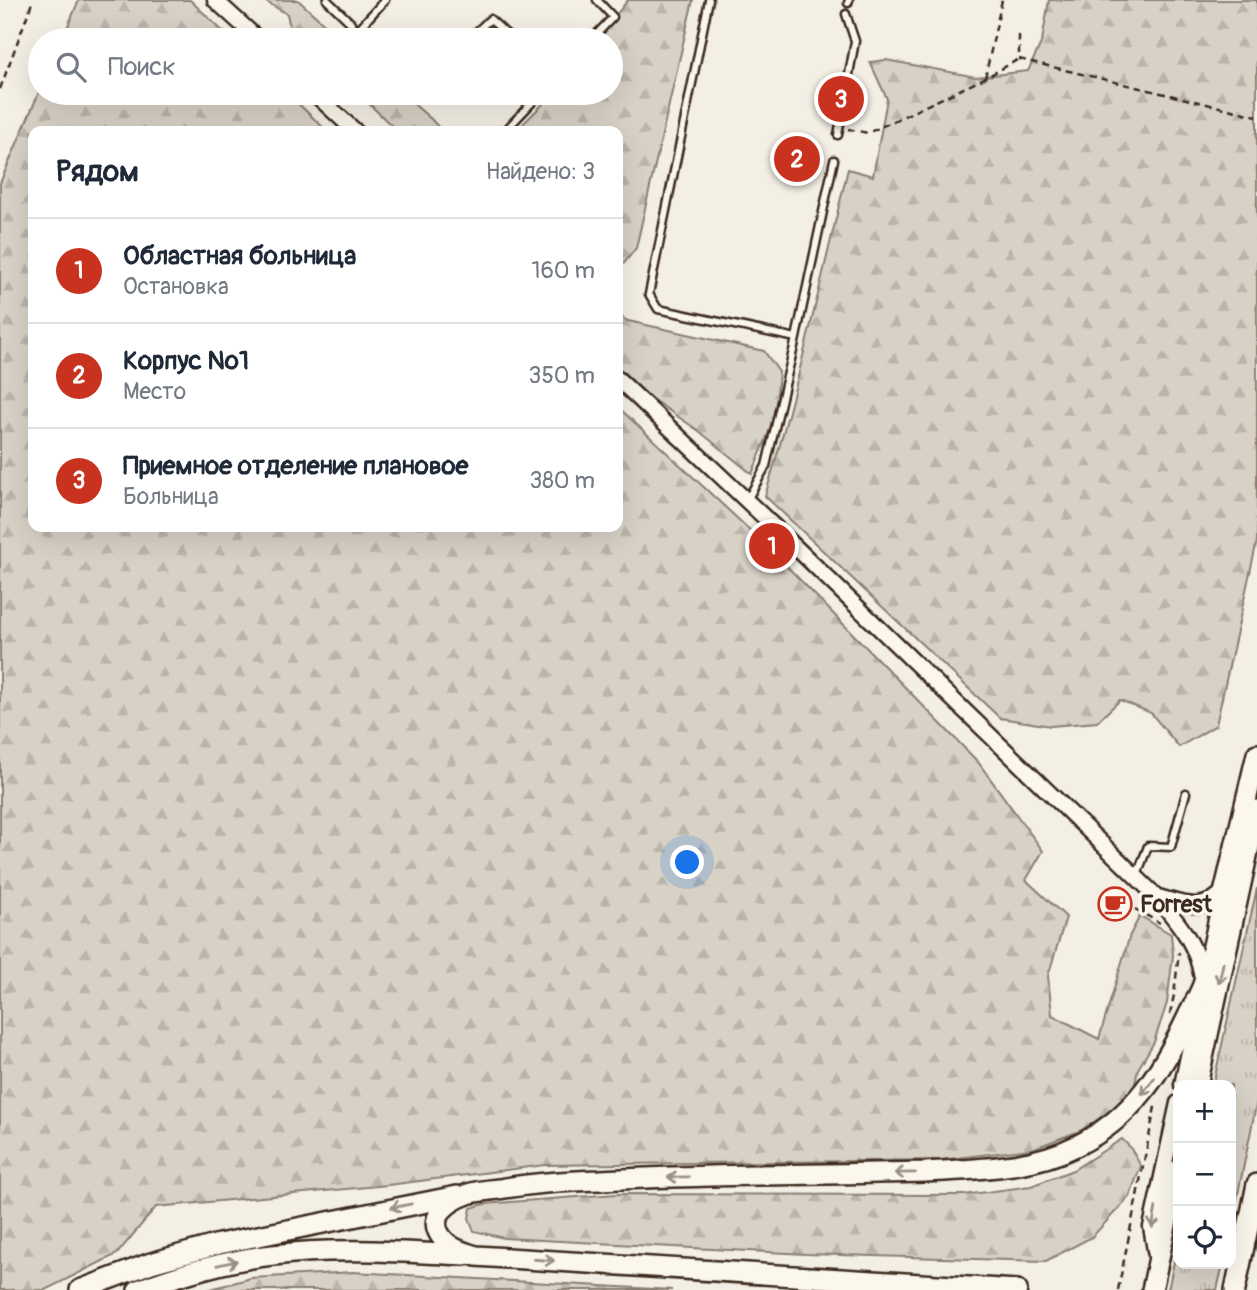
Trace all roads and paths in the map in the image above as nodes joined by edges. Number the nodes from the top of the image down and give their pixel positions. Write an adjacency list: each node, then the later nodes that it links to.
1 (33, 0): 18 (path)
2 (327, 0): 10 (lane)
3 (386, 0): 11 (lane)
4 (597, 0): 14 (lane)
5 (709, 0): 26 (lane)
6 (1002, 0): 17 (path)
7 (221, 2): 9 (street)
8 (846, 14): 24 (lane)
9 (247, 28)
10 (352, 28)
11 (360, 28)
12 (481, 28): 13 (lane)
13 (500, 28)
14 (602, 28)
15 (1019, 36): 16 (path)
16 (1019, 59): 17 (path); 21 (path)
17 (985, 78): 24 (path)
18 (0, 89)
19 (530, 105): 23 (lane)
20 (329, 107): 22 (street)
21 (1257, 116)
22 (350, 126)
23 (510, 126)
24 (839, 131)
25 (834, 160): 26 (lane)
26 (796, 338): 28 (lane)
27 (623, 384): 28 (street)
28 (747, 501): 32 (street)
29 (1257, 754): 33 (main road)
30 (1186, 793): 32 (lane)
31 (1257, 810): 41 (main road, one-way to 41)
32 (1136, 876): 34 (street)
33 (1226, 888): 34 (street); 38 (main road)
34 (1157, 897): 38 (street)
35 (1135, 909): 36 (path)
36 (1159, 922)
37 (1178, 945): 39 (path)
38 (1203, 983): 40 (street); 45 (main road, one-way to 45)
39 (1168, 1021)
40 (1183, 1080)
41 (1198, 1080)
42 (1159, 1091): 52 (path)
43 (1173, 1126): 48 (street, one-way to 48)
44 (1257, 1184): 54 (main road)
45 (468, 1194): 47 (main road); 49 (main road, one-way to 49)
46 (1173, 1194): 48 (main road)
47 (476, 1256): 50 (main road, one-way to 47); 51 (main road, one-way to 51)
48 (1158, 1264): 53 (main road)
49 (80, 1290)
50 (138, 1290)
51 (1017, 1290)
52 (1118, 1290)
53 (1152, 1290)
54 (1235, 1290)

